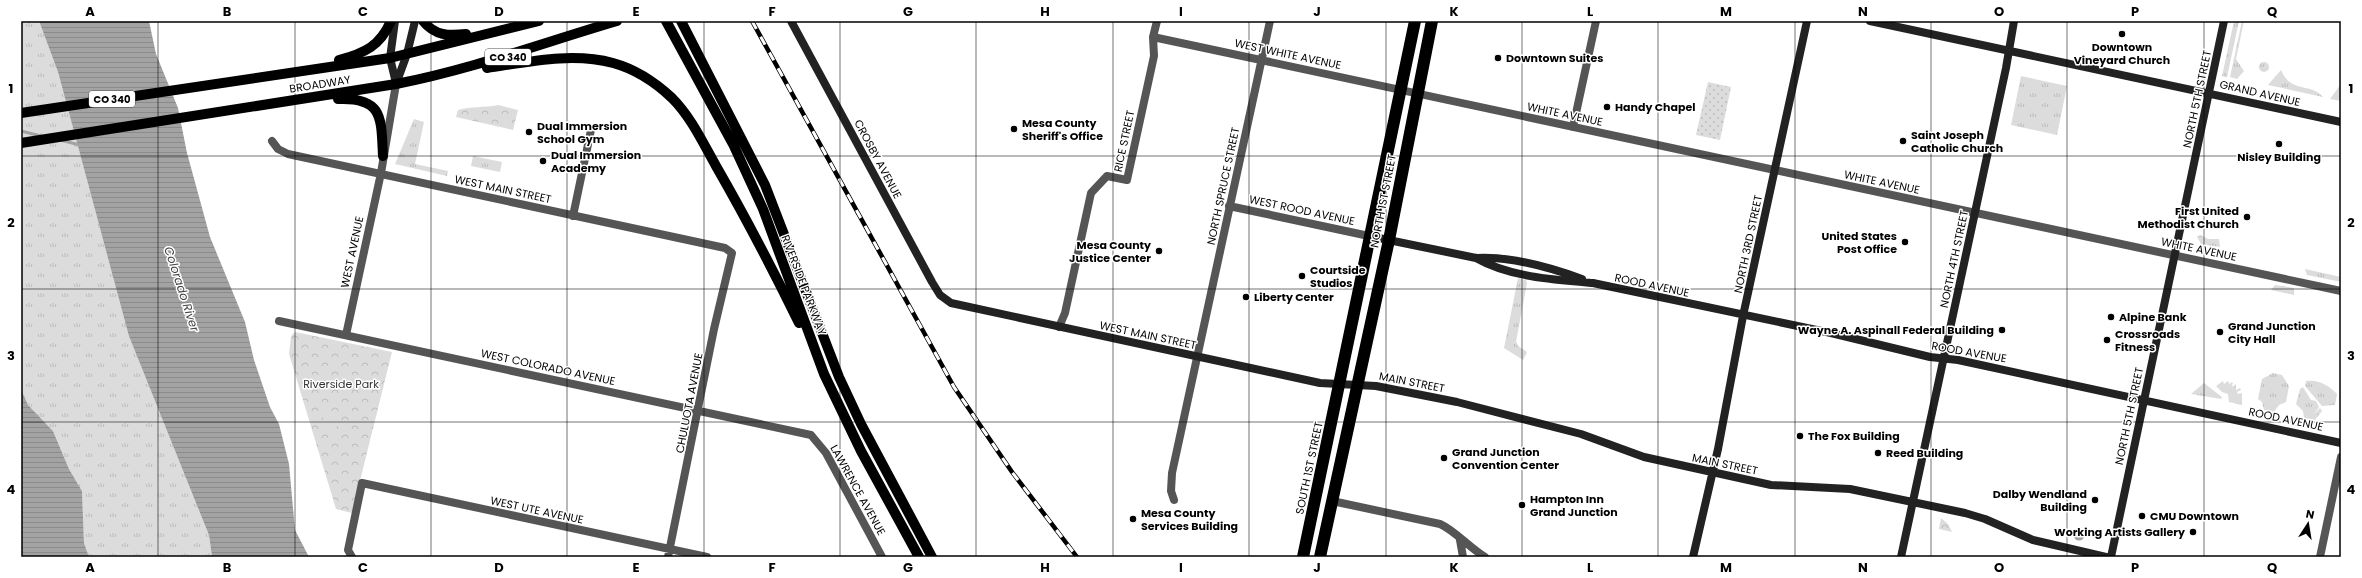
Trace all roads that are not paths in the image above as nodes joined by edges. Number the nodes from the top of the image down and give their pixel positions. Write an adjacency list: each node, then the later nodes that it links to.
1 (391, 21): 25 (main road)
2 (395, 21): 23 (street)
3 (415, 21): 22 (street)
4 (423, 21): 19 (main road)
5 (539, 21): 19 (main road, BROADWAY / CO 340)
6 (617, 21): 26 (main road, BROADWAY / CO 340)
7 (666, 21): 56 (main road, RIVERSIDE PARKWAY)
8 (681, 21): 74 (main road, RIVERSIDE PARKWAY)
9 (791, 21): 49 (street, CROSBY AVENUE)
10 (1157, 21): 20 (street, RICE STREET)
11 (1270, 21): 24 (street, NORTH SPRUCE STREET)
12 (1415, 21): 28 (highway, NORTH 1ST STREET)
13 (1432, 21): 30 (highway, NORTH 1ST STREET)
14 (1596, 21): 34 (street)
15 (1806, 21): 39 (street, NORTH 3RD STREET)
16 (1870, 21): 21 (street, GRAND AVENUE)
17 (2014, 21): 21 (street, NORTH 4TH STREET)
18 (2224, 21): 29 (street, NORTH 5TH STREET)
19 (506, 30): 22 (main road, BROADWAY / CO 340)
20 (1154, 37): 24 (street, WEST WHITE AVENUE); 52 (street, RICE STREET)
21 (2008, 50): 29 (street, GRAND AVENUE); 42 (street, NORTH 4TH STREET)
22 (407, 54): 23 (main road, BROADWAY / CO 340); 27 (street)
23 (390, 58): 25 (main road, BROADWAY / CO 340); 27 (street)
24 (1262, 60): 28 (street, WEST WHITE AVENUE); 41 (street, NORTH SPRUCE STREET)
25 (290, 72): 32 (main road, BROADWAY / CO 340)
26 (441, 75): 27 (main road, BROADWAY / CO 340); 56 (main road)
27 (396, 84): 31 (main road, BROADWAY / CO 340); 38 (street, WEST AVENUE)
28 (1400, 90): 30 (street, WEST WHITE AVENUE); 44 (highway, NORTH 1ST STREET)
29 (2209, 93): 33 (street, GRAND AVENUE); 47 (street, NORTH 5TH STREET)
30 (1418, 94): 34 (street, WHITE AVENUE); 45 (highway, NORTH 1ST STREET)
31 (288, 102): 37 (main road, BROADWAY / CO 340); 38 (main road)
32 (21, 113)
33 (2341, 122)
34 (1573, 127): 39 (street, WHITE AVENUE)
35 (591, 130): 43 (street)
36 (272, 141): 40 (street, WEST MAIN STREET)
37 (21, 143)
38 (383, 156): 40 (street, WEST AVENUE)
39 (1775, 170): 42 (street, WHITE AVENUE); 50 (street, NORTH 3RD STREET)
40 (380, 173): 43 (street, WEST MAIN STREET); 53 (street, WEST AVENUE)
41 (1229, 206): 44 (street, WEST ROOD AVENUE); 54 (street, NORTH SPRUCE STREET)
42 (1975, 213): 47 (street, WHITE AVENUE); 55 (street, NORTH 4TH STREET)
43 (572, 216): 46 (street, WEST MAIN STREET)
44 (1369, 236): 45 (street, ROOD AVENUE); 57 (highway, NORTH 1ST STREET)
45 (1388, 240): 50 (street, ROOD AVENUE); 58 (highway, NORTH 1ST STREET)
46 (732, 253): 60 (street, CHULUOTA AVENUE)
47 (2175, 255): 48 (street, WHITE AVENUE); 59 (street, NORTH 5TH STREET)
48 (2341, 291)
49 (952, 303): 52 (street, WEST MAIN STREET)
50 (1744, 316): 55 (street, ROOD AVENUE); 64 (street, NORTH 3RD STREET)
51 (279, 321): 53 (street, WEST COLORADO AVENUE)
52 (1060, 327): 54 (street, WEST MAIN STREET)
53 (346, 335): 60 (street, WEST COLORADO AVENUE)
54 (1197, 357): 57 (street, WEST MAIN STREET); 65 (street, NORTH SPRUCE STREET)
55 (1943, 359): 59 (street, ROOD AVENUE); 66 (street, NORTH 4TH STREET)
56 (824, 374): 73 (main road, RIVERSIDE PARKWAY)
57 (1340, 384): 58 (street, MAIN STREET); 75 (highway, SOUTH 1ST STREET)
58 (1358, 385): 64 (street, MAIN STREET); 67 (highway)
59 (2144, 400): 62 (street, ROOD AVENUE); 83 (street, NORTH 5TH STREET)
60 (699, 411): 61 (street, WEST COLORADO AVENUE); 69 (street, CHULUOTA AVENUE)
61 (811, 435): 72 (street, LAWRENCE AVENUE)
62 (2341, 443)
63 (2341, 457): 84 (street)
64 (1713, 473): 66 (street, MAIN STREET); 80 (street, NORTH 3RD STREET)
65 (1174, 500)
66 (1913, 501): 81 (street, NORTH 4TH STREET); 82 (street, MAIN STREET)
67 (1332, 502): 68 (street); 76 (highway)
68 (1460, 540): 77 (street); 79 (street)
69 (669, 553): 70 (street, WEST UTE AVENUE); 71 (street, WEST UTE AVENUE)
70 (352, 557)
71 (707, 557)
72 (882, 557)
73 (919, 557)
74 (932, 557)
75 (1303, 557)
76 (1320, 557)
77 (1463, 557)
78 (1472, 557): 79 (street)
79 (1485, 557)
80 (1693, 557)
81 (1901, 557)
82 (2106, 557)
83 (2111, 557)
84 (2320, 557)

